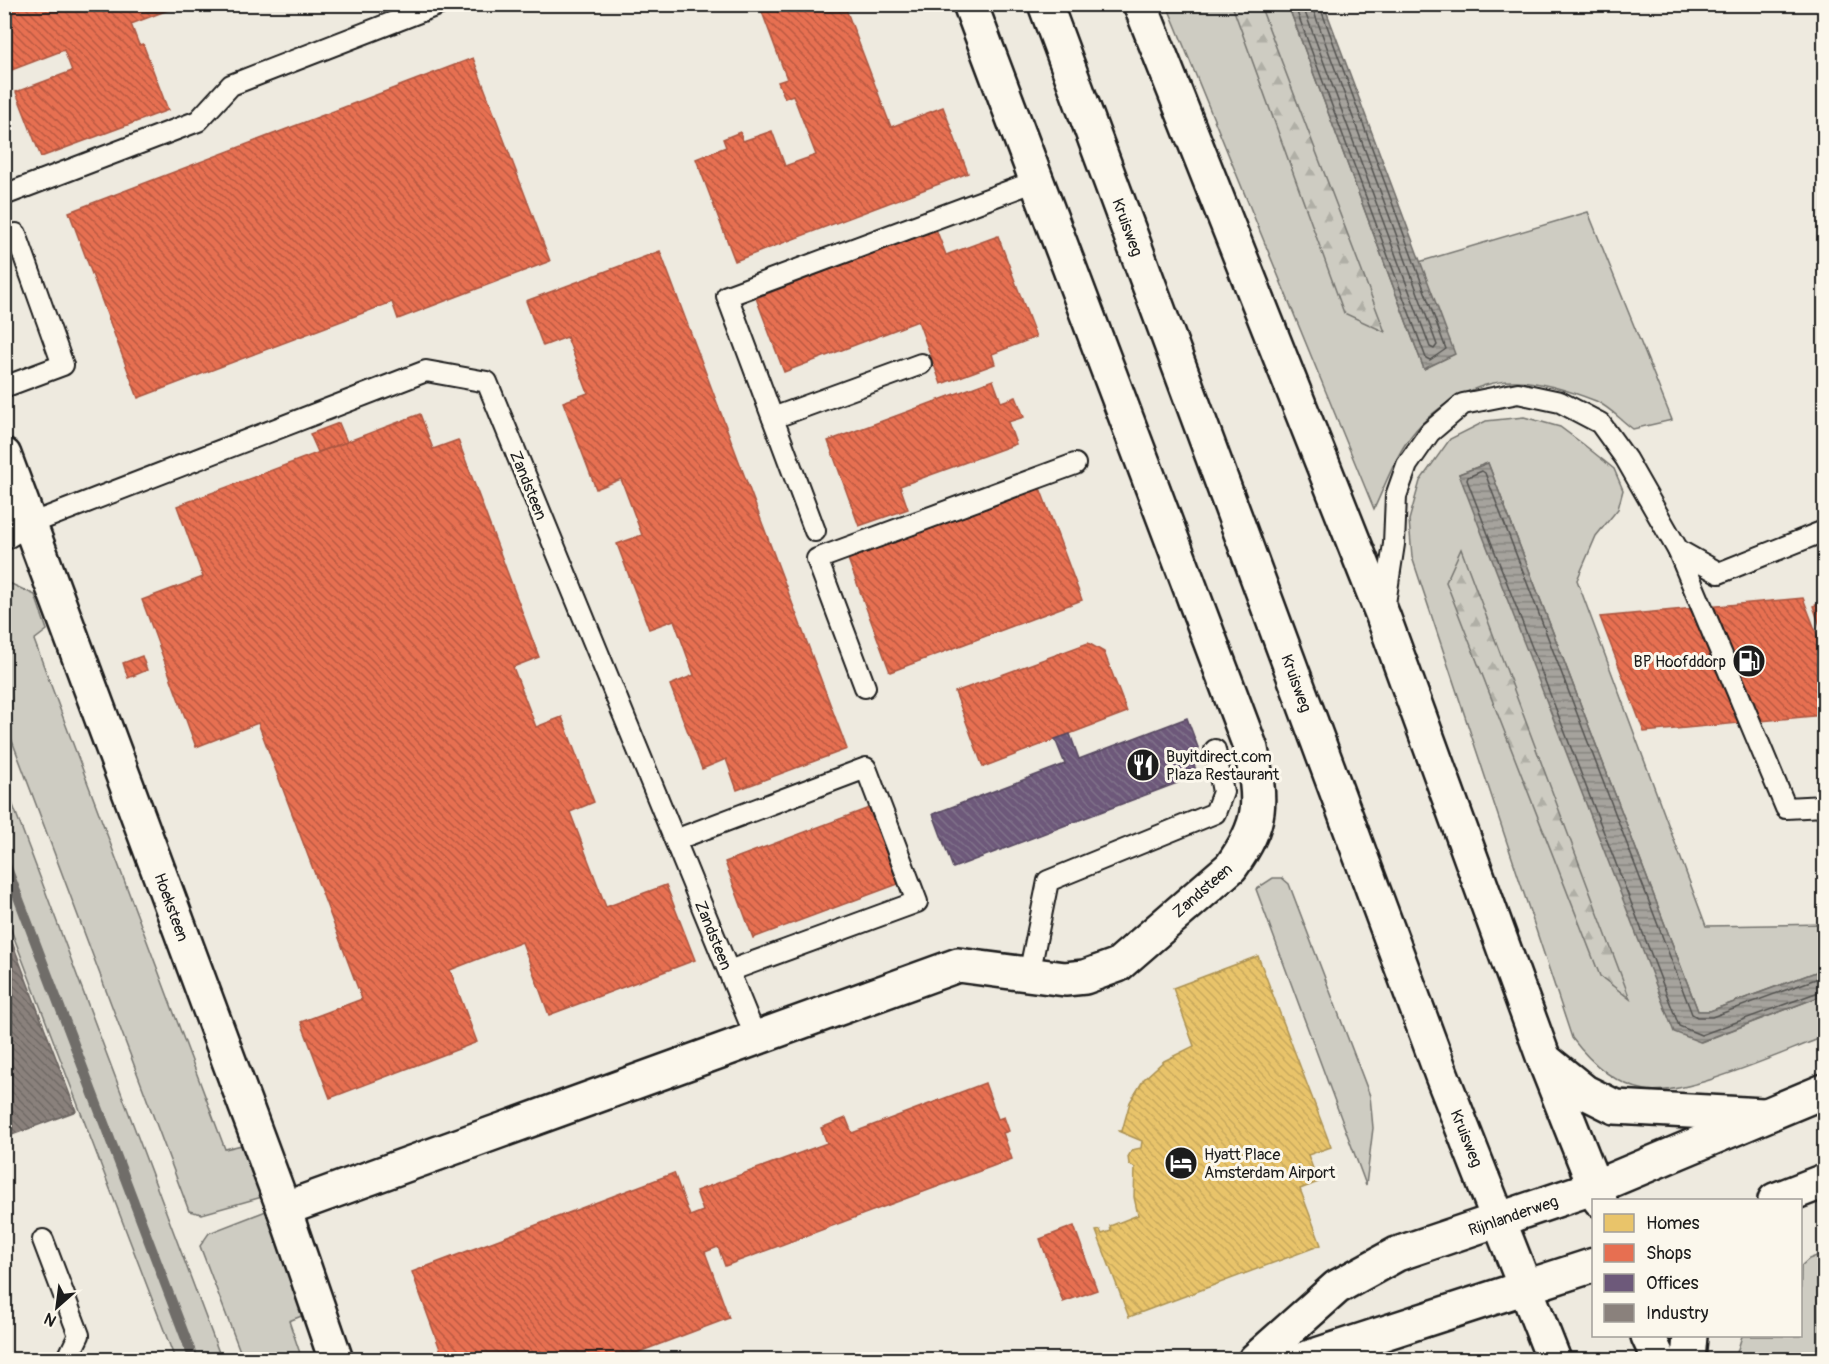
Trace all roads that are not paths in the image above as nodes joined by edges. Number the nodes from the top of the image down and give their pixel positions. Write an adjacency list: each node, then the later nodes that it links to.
1 (440, 4): 6 (lane)
2 (970, 4): 5 (main road)
3 (1045, 4): 32 (main road, Kruisweg)
4 (1140, 4): 17 (main road)
5 (1036, 181): 10 (lane); 23 (main road, Zandsteen)
6 (4, 195)
7 (16, 234): 9 (lane)
8 (921, 364): 10 (lane)
9 (4, 387)
10 (773, 418): 13 (lane)
11 (4, 455): 15 (main road, Hoeksteen)
12 (1075, 464): 18 (lane)
13 (815, 531)
14 (1824, 531): 16 (lane)
15 (17, 532): 21 (lane, Zandsteen); 31 (main road, Hoeksteen)
16 (1678, 550): 17 (lane); 20 (lane)
17 (1383, 616): 25 (main road)
18 (865, 687)
19 (1215, 750): 23 (lane)
20 (1824, 806)
21 (675, 840): 22 (lane, Zandsteen); 22 (lane)
22 (729, 971): 24 (lane, Zandsteen)
23 (1029, 975): 24 (main road, Zandsteen)
24 (756, 1038): 31 (main road, Zandsteen)
25 (1544, 1059): 27 (main road); 29 (main road)
26 (1824, 1091): 27 (main road, Rijnlanderweg)
27 (1763, 1115): 29 (main road, Rijnlanderweg)
28 (1824, 1181): 30 (main road)
29 (1598, 1194): 32 (main road, Rijnlanderweg)
30 (1778, 1199)
31 (284, 1209): 39 (main road, Hoeksteen)
32 (1500, 1219): 35 (main road, Kruisweg); 40 (main road, Rijnlanderweg)
33 (43, 1240): 38 (lane)
34 (1592, 1265): 35 (main road)
35 (1526, 1287): 41 (main road); 42 (main road, Kruisweg)
36 (1649, 1337): 43 (main road)
37 (1690, 1337): 44 (main road)
38 (67, 1359)
39 (336, 1359)
40 (1255, 1359)
41 (1300, 1359)
42 (1554, 1359)
43 (1659, 1359)
44 (1688, 1359)

